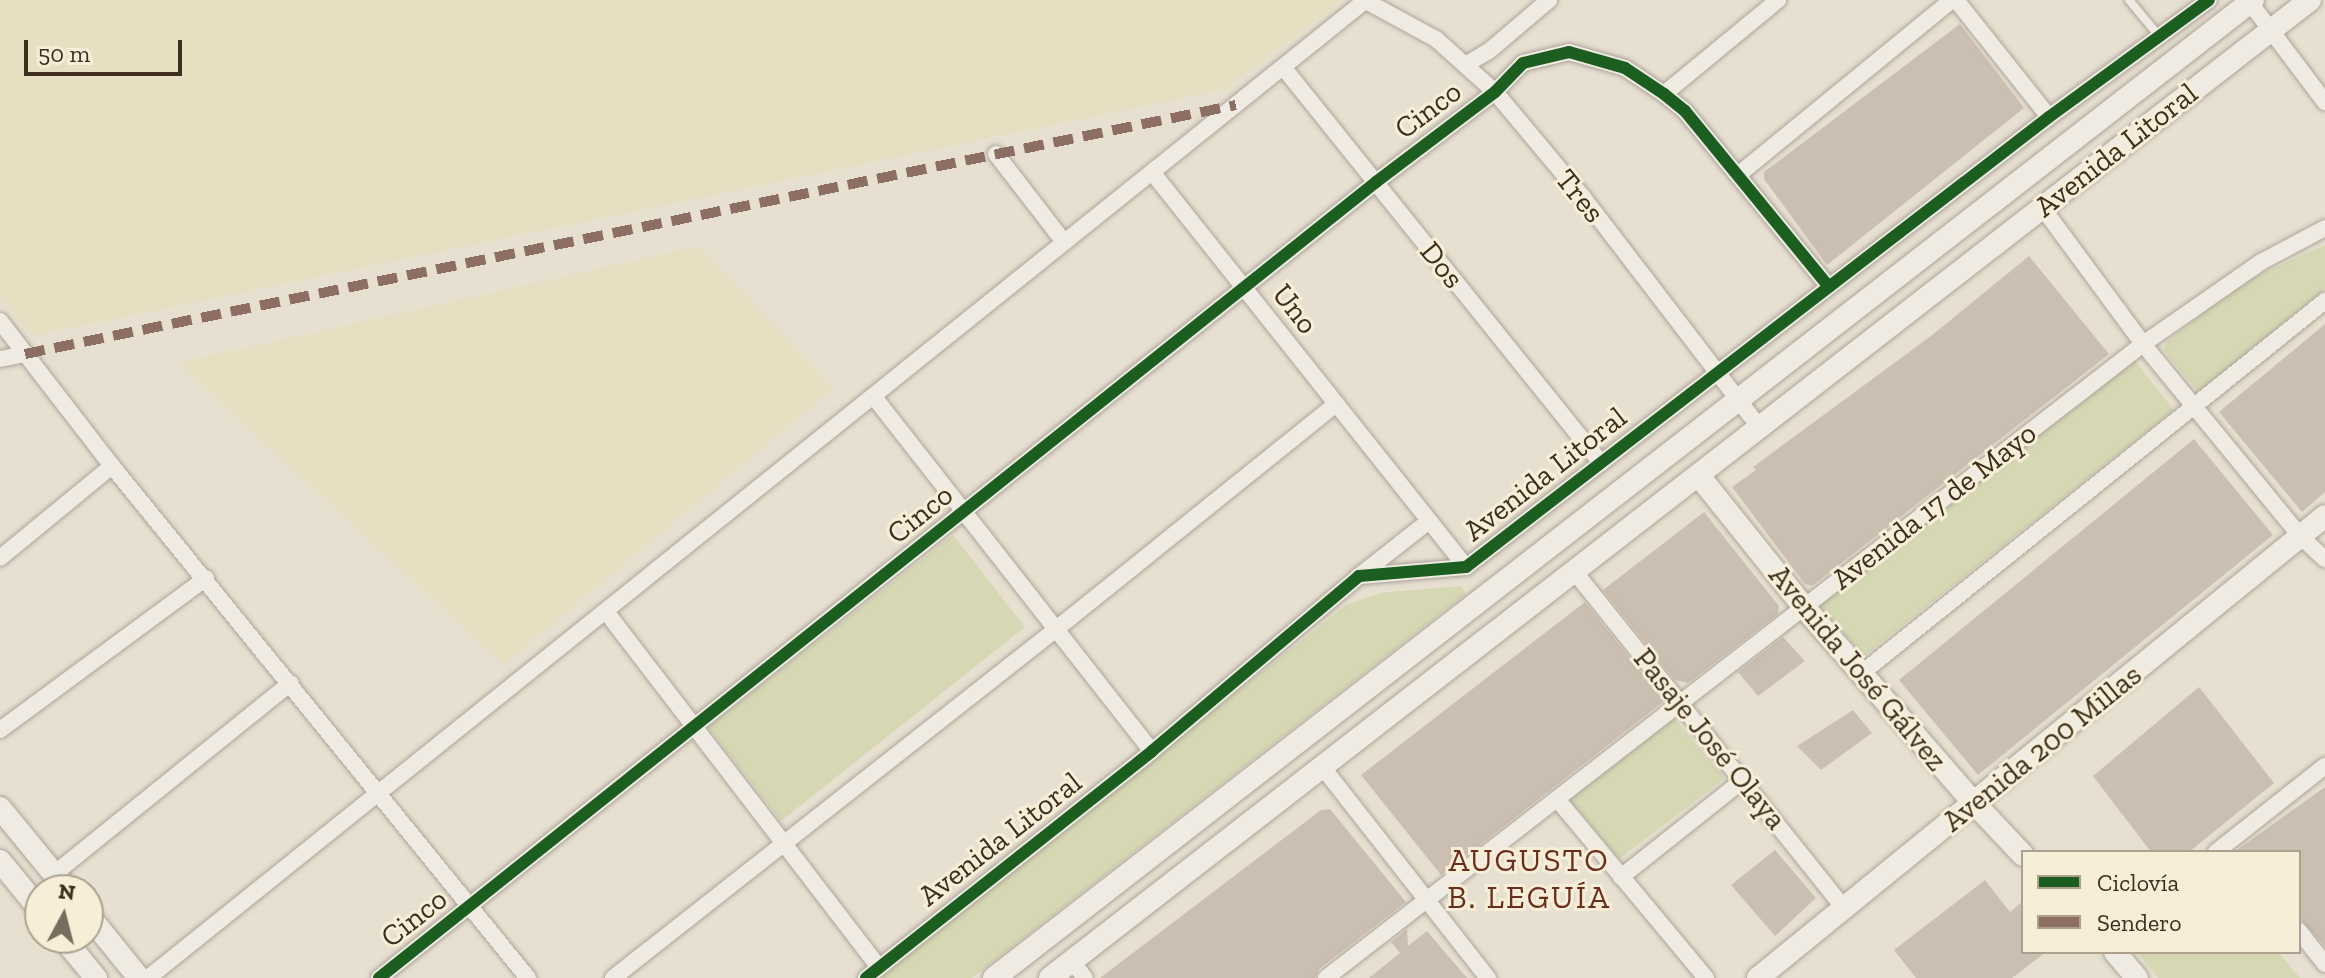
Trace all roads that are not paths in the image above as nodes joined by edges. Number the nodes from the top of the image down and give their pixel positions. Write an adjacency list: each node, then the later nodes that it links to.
1 (1366, 0): 11 (street, Tres); 12 (street)
2 (1549, 0): 11 (street)
3 (1778, 0): 14 (street)
4 (1954, 0): 16 (street); 19 (street)
5 (2129, 0): 10 (lane)
6 (2209, 0): 10 (street, Avenida Litoral)
7 (2310, 0): 9 (main road, Avenida Litoral)
8 (2250, 1): 9 (street); 33 (main road, Avenida Litoral)
9 (2270, 31): 15 (street); 21 (main road, Avenida Litoral)
10 (2159, 36): 16 (street, Avenida Litoral)
11 (1467, 64): 13 (street, Tres)
12 (1283, 67): 18 (street); 20 (street, Dos)
13 (1495, 92): 14 (street, Cinco); 20 (street, Cinco); 31 (street, Tres)
14 (1664, 94): 19 (street, Cinco)
15 (2325, 102)
16 (2049, 117): 24 (street, Avenida Litoral)
17 (996, 154): 23 (street)
18 (1152, 172): 23 (street); 25 (street, Uno)
19 (1738, 175): 24 (street, Cinco)
20 (1376, 182): 25 (street, Cinco); 37 (street, Dos)
21 (2042, 207): 28 (street); 36 (main road, Avenida Litoral)
22 (2325, 228): 28 (street, Avenida 17 de Mayo)
23 (1064, 242): 32 (street)
24 (1829, 287): 31 (street, Avenida Litoral)
25 (1244, 288): 34 (street, Uno); 40 (street, Cinco)
26 (2325, 301): 35 (street)
27 (0, 321): 29 (street)
28 (2143, 344): 35 (street); 50 (street, Avenida 17 de Mayo)
29 (25, 354): 30 (street); 38 (street)
30 (0, 359)
31 (1717, 373): 33 (street, Tres); 37 (street, Avenida Litoral)
32 (874, 397): 40 (street); 51 (street)
33 (1737, 400): 36 (street, Tres); 90 (main road, Avenida Litoral)
34 (1336, 404): 42 (street, Uno); 52 (street)
35 (2196, 405): 43 (street); 53 (street)
36 (1760, 428): 39 (main road, Avenida Litoral)
37 (1601, 463): 46 (street, Avenida Litoral)
38 (112, 466): 44 (street); 49 (street)
39 (1699, 476): 47 (main road, Avenida Litoral); 50 (main road, Avenida José Gálvez)
40 (965, 511): 52 (street); 56 (street, Cinco)
41 (2325, 516): 43 (main road, Avenida 200 Millas)
42 (1429, 521): 46 (street, Uno); 48 (street)
43 (2300, 536): 45 (street); 64 (main road, Avenida 200 Millas)
44 (0, 558)
45 (2325, 559)
46 (1466, 567): 48 (street, Avenida Litoral)
47 (1574, 571): 55 (street, Pasaje José Olaya); 60 (main road, Avenida Litoral)
48 (1359, 576): 58 (street, Avenida Litoral)
49 (206, 578): 54 (street); 57 (street)
50 (1804, 607): 53 (main road, Avenida José Gálvez); 55 (street, Avenida 17 de Mayo)
51 (607, 613): 56 (street); 62 (street)
52 (1055, 630): 58 (street); 66 (street)
53 (1863, 672): 64 (main road, Avenida José Gálvez)
54 (291, 683): 62 (street); 71 (street)
55 (1682, 702): 61 (street, Pasaje José Olaya); 63 (street, Avenida 17 de Mayo)
56 (694, 728): 66 (street); 75 (street, Cinco)
57 (0, 730)
58 (1152, 751): 83 (street, Avenida Litoral)
59 (2325, 766): 67 (street)
60 (1324, 769): 74 (street); 82 (main road, Avenida Litoral)
61 (1743, 780): 72 (street); 76 (street, Pasaje José Olaya)
62 (379, 794): 75 (street); 86 (street)
63 (1557, 799): 72 (street); 74 (street, Avenida 17 de Mayo)
64 (1974, 803): 68 (main road, Avenida José Gálvez); 76 (main road, Avenida 200 Millas)
65 (0, 808): 70 (main road)
66 (781, 843): 83 (street); 89 (street)
67 (2227, 849)
68 (2021, 853)
69 (0, 861): 73 (main road)
70 (54, 874)
71 (69, 874)
72 (1621, 877): 94 (street)
73 (24, 890)
74 (1425, 901): 92 (street, Avenida 17 de Mayo); 93 (street)
75 (472, 906): 87 (street, Cinco); 88 (street)
76 (1845, 909): 95 (main road, Avenida 200 Millas)
77 (2301, 934): 81 (street)
78 (104, 935): 85 (main road)
79 (76, 954): 84 (main road)
80 (2117, 954): 96 (main road)
81 (2325, 964)
82 (1079, 970): 91 (main road, Avenida Litoral)
83 (872, 973)
84 (96, 978)
85 (139, 978)
86 (148, 978)
87 (379, 978)
88 (528, 978)
89 (613, 978)
90 (994, 978)
91 (1050, 978)
92 (1326, 978)
93 (1488, 978)
94 (1706, 978)
95 (1758, 978)
96 (2137, 978)

